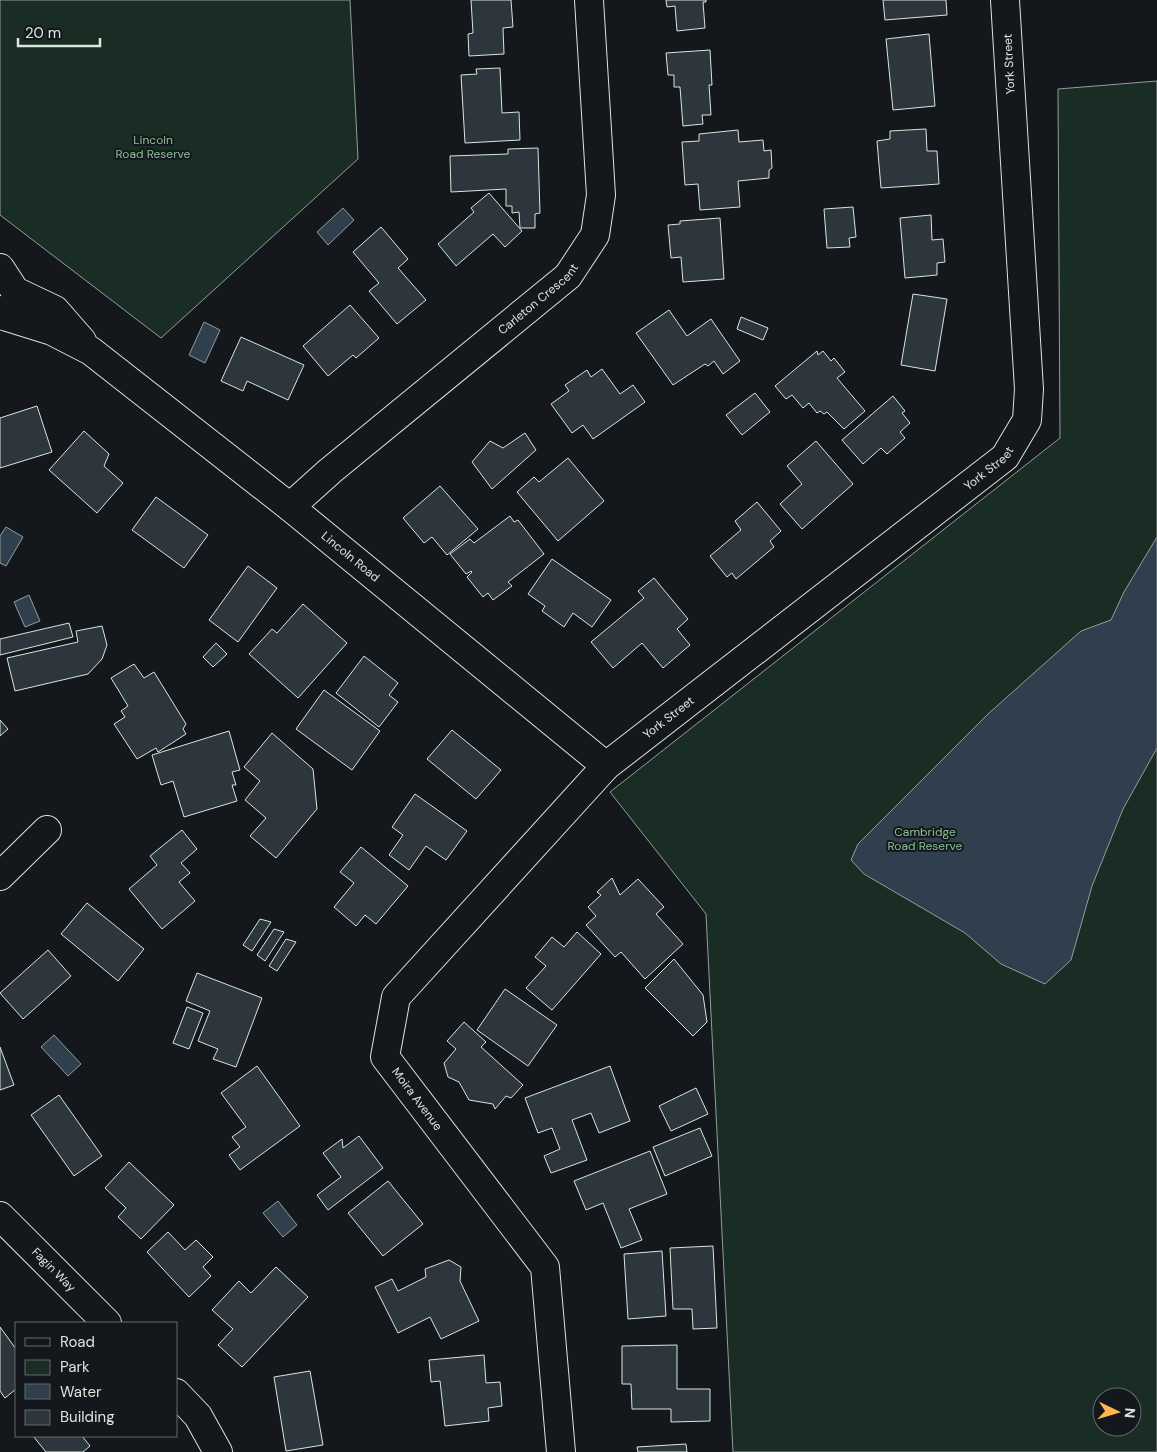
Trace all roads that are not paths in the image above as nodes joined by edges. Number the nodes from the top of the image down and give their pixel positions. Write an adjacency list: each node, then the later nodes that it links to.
1 (588, 0): 5 (street, Carleton Crescent)
2 (1005, 0): 6 (street, York Street)
3 (0, 268): 4 (street, Lincoln Road)
4 (4, 308): 5 (street, Lincoln Road)
5 (290, 507): 6 (street, Lincoln Road)
6 (606, 766): 13 (street, Moira Avenue)
7 (47, 830): 8 (street)
8 (0, 876)
9 (0, 1216): 10 (street, Fagin Way)
10 (105, 1322)
11 (178, 1395): 12 (street)
12 (218, 1452)
13 (560, 1452)

